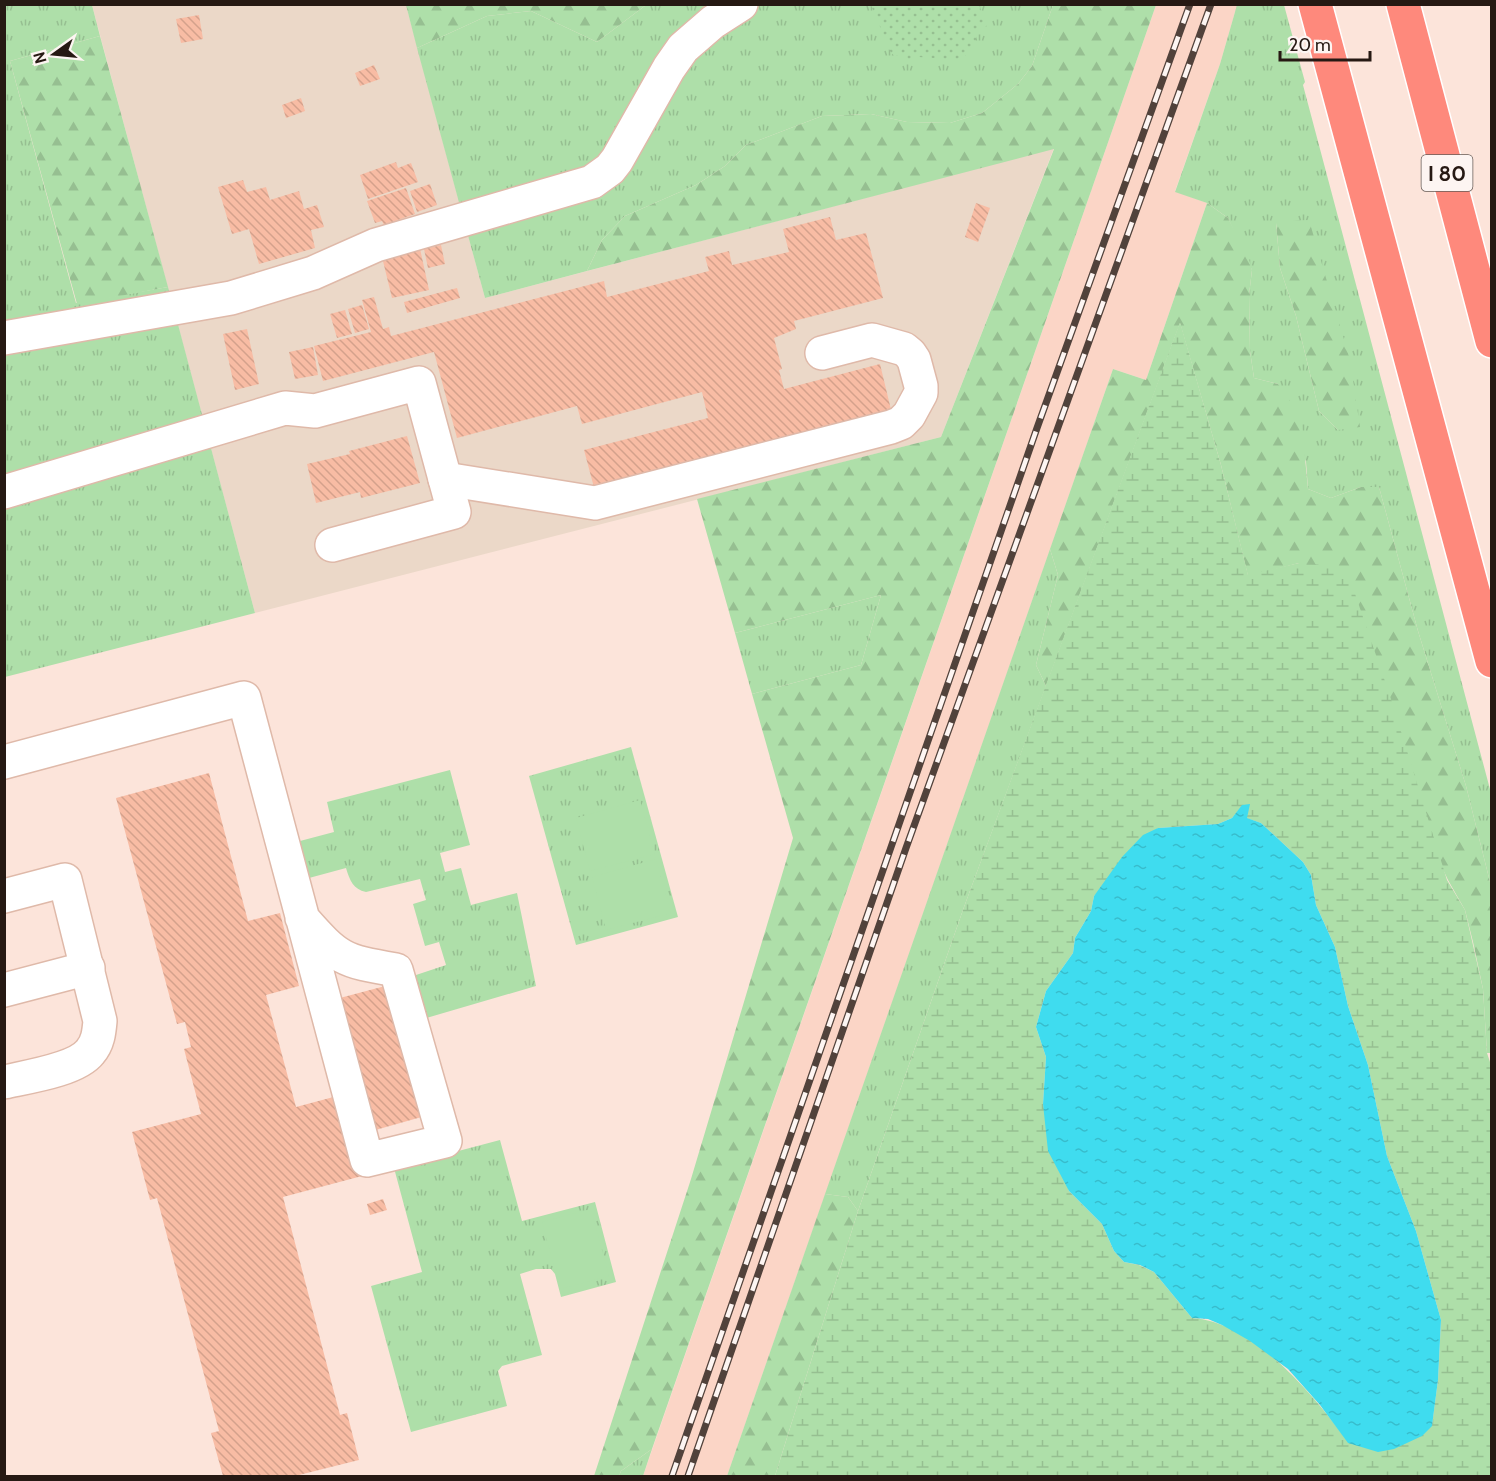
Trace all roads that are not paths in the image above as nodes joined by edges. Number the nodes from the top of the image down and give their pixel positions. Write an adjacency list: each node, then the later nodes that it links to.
1 (741, 4): 4 (lane)
2 (1315, 4): 10 (highway)
3 (1403, 4): 5 (highway, I 80)
4 (4, 338)
5 (1491, 341)
6 (822, 353): 7 (lane)
7 (445, 479): 8 (lane); 9 (lane)
8 (4, 492)
9 (332, 545)
10 (1491, 661)
11 (4, 762): 13 (lane)
12 (4, 896): 14 (lane)
13 (302, 918): 13 (lane)
14 (88, 968): 15 (lane); 16 (lane)
15 (4, 990)
16 (4, 1082)

